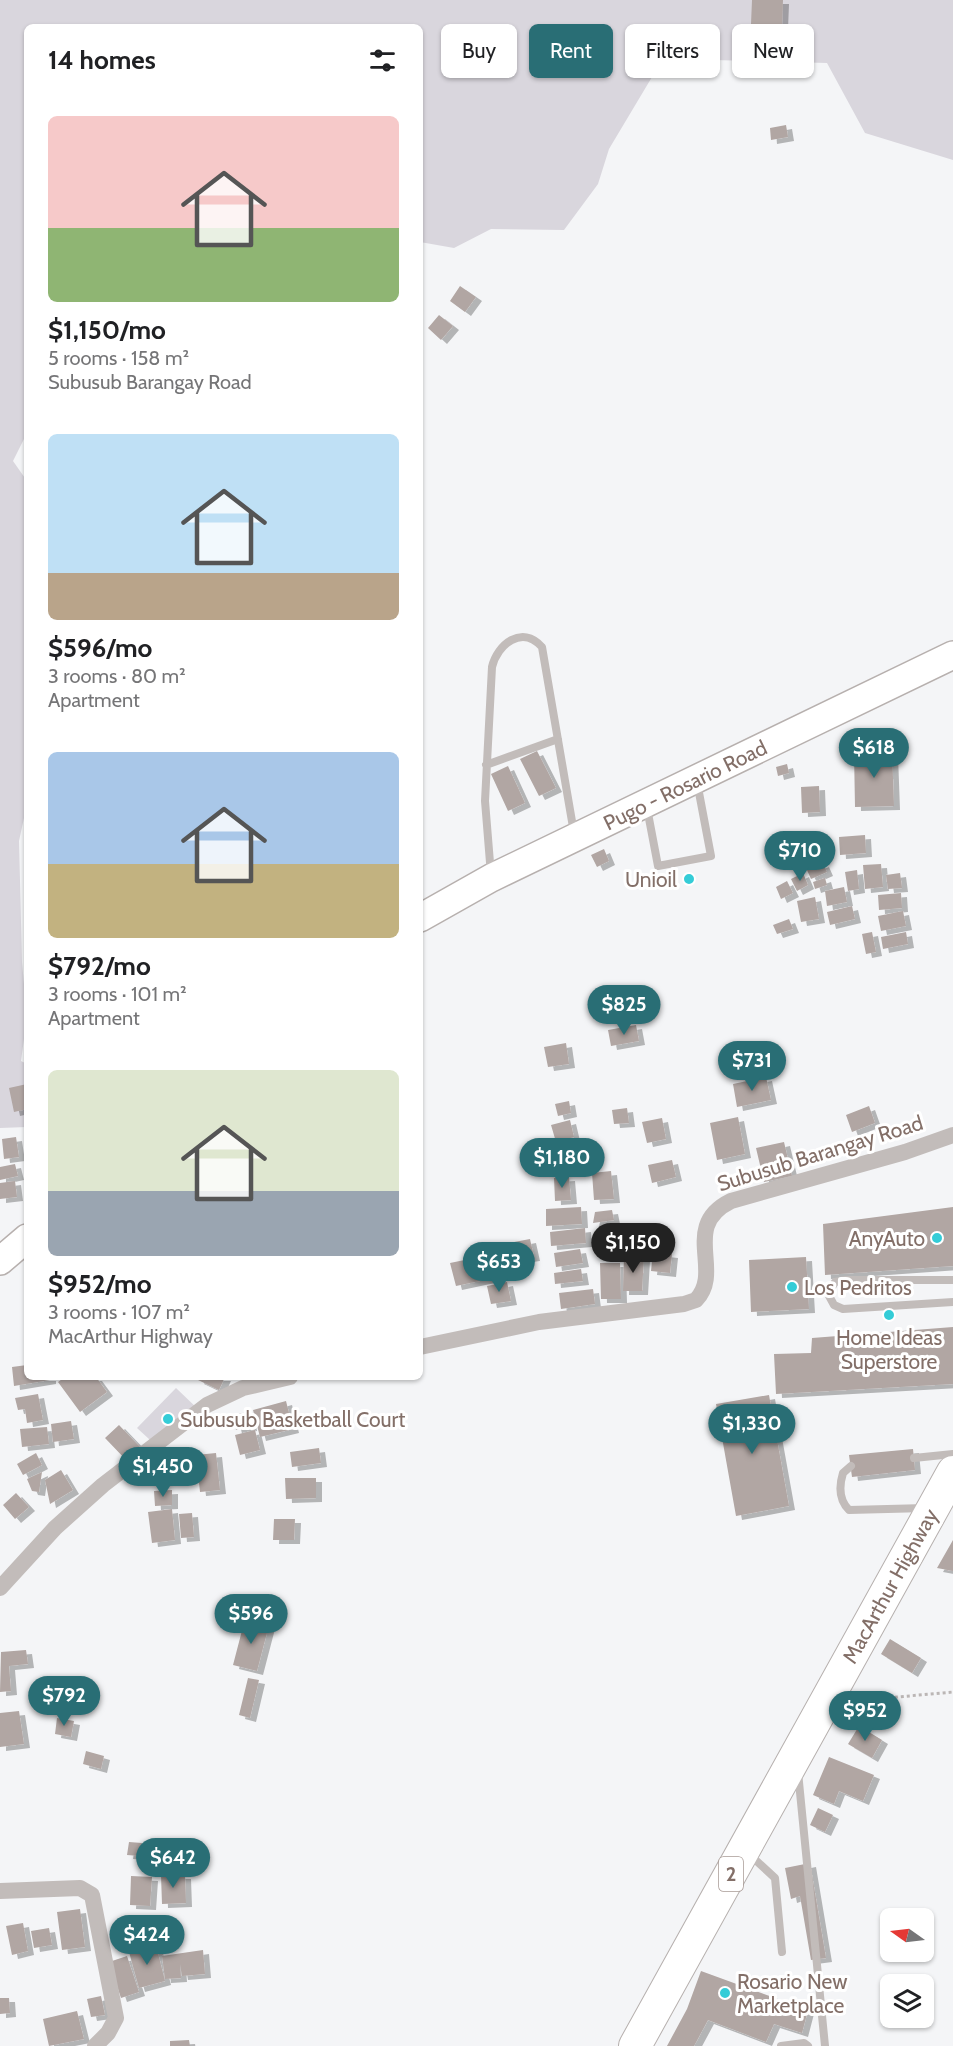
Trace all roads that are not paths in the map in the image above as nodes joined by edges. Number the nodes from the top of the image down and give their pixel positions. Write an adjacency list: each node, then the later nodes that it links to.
1 (953, 655): 4 (main road, Pugo - Rosario Road)
2 (558, 739): 3 (lane); 3 (lane); 6 (lane)
3 (486, 765): 7 (lane)
4 (697, 780): 5 (main road, Pugo - Rosario Road); 5 (lane)
5 (647, 805): 6 (main road, Pugo - Rosario Road)
6 (575, 837): 7 (main road, Pugo - Rosario Road)
7 (491, 878): 8 (main road, Pugo - Rosario Road)
8 (423, 916)
9 (953, 1135): 14 (street, Subusub Barangay Road)
10 (24, 1241): 11 (main road)
11 (0, 1261)
12 (953, 1280): 13 (lane)
13 (953, 1302)
14 (423, 1346)
15 (277, 1380): 21 (street)
16 (953, 1454): 17 (lane)
17 (914, 1458)
18 (851, 1466): 20 (lane)
19 (953, 1472): 20 (highway, MacArthur Highway / 2)
20 (932, 1508): 22 (highway, MacArthur Highway / 2)
21 (0, 1588)
22 (796, 1756): 23 (highway, MacArthur Highway / 2); 30 (lane)
23 (744, 1850): 25 (lane); 27 (highway, MacArthur Highway / 2)
24 (0, 1891): 26 (street)
25 (782, 1952)
26 (95, 2046)
27 (635, 2046)
28 (781, 2046): 29 (lane)
29 (808, 2046)
30 (825, 2046)

